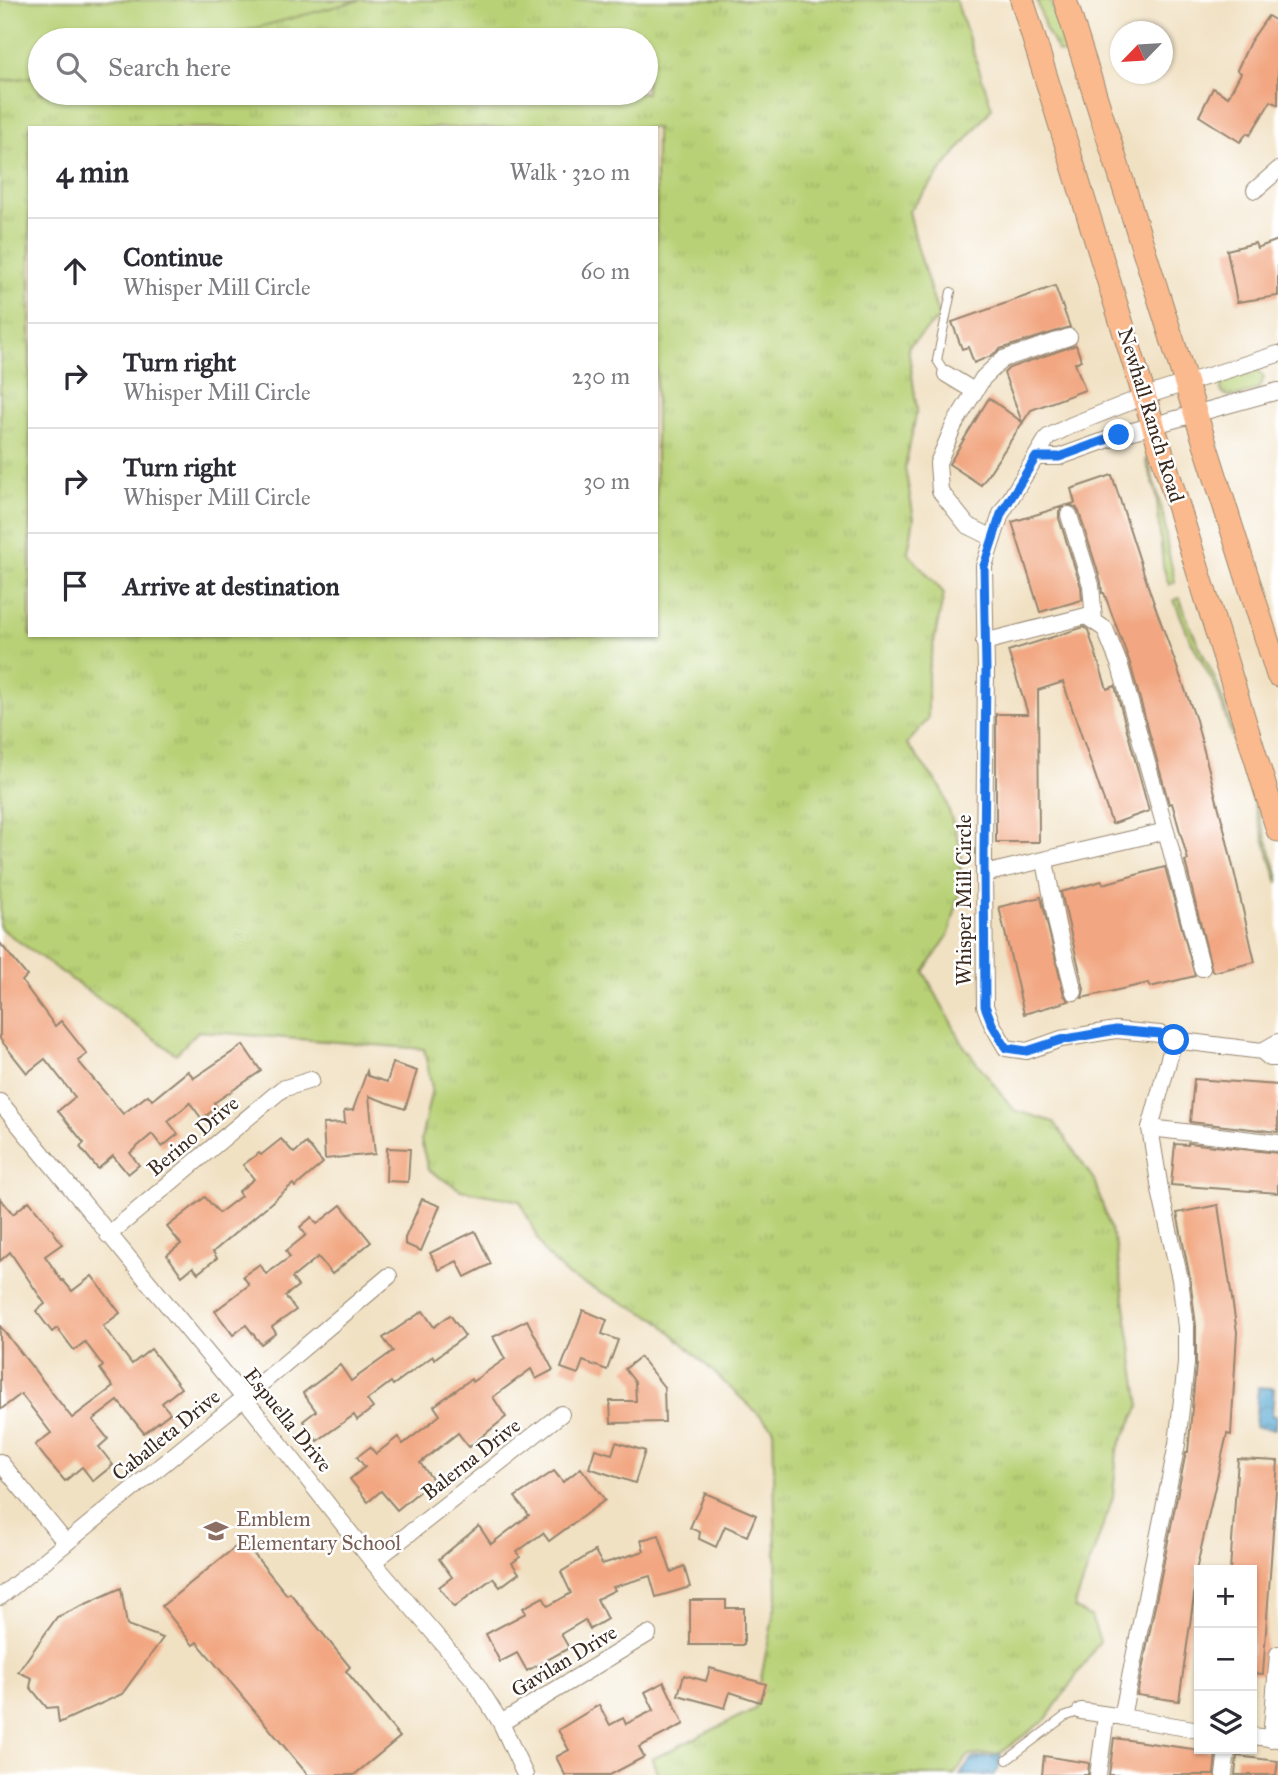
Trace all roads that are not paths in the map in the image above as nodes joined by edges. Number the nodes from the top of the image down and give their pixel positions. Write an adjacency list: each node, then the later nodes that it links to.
1 (1022, 0): 12 (main road, Newhall Ranch Road)
2 (1065, 0): 9 (main road, Newhall Ranch Road)
3 (1278, 170): 4 (street)
4 (1255, 190)
5 (951, 292): 8 (lane)
6 (1069, 337): 10 (street)
7 (1278, 354): 9 (street, Whisper Mill Circle)
8 (947, 374): 10 (street)
9 (1185, 384): 12 (street, Whisper Mill Circle); 13 (main road, Newhall Ranch Road)
10 (974, 391): 17 (street)
11 (1278, 391): 13 (street)
12 (1145, 396): 14 (main road, Newhall Ranch Road); 15 (street, Whisper Mill Circle)
13 (1195, 413): 14 (street); 20 (main road, Newhall Ranch Road)
14 (1154, 425): 15 (street); 21 (main road, Newhall Ranch Road)
15 (1036, 457): 17 (street, Whisper Mill Circle)
16 (1069, 515): 18 (street)
17 (993, 538): 19 (street, Whisper Mill Circle)
18 (1094, 621): 19 (street); 22 (street)
19 (984, 642): 24 (street, Whisper Mill Circle)
20 (1278, 675)
21 (1278, 830)
22 (1166, 831): 23 (street); 25 (street)
23 (1045, 861): 24 (street); 26 (street)
24 (984, 874): 27 (street, Whisper Mill Circle)
25 (1202, 968)
26 (1074, 992)
27 (1174, 1040): 29 (street, Whisper Mill Circle); 33 (street)
28 (1278, 1042): 29 (street)
29 (1262, 1051): 30 (street, Whisper Mill Circle)
30 (1278, 1058)
31 (310, 1080): 35 (street, Berino Drive)
32 (0, 1102): 35 (street, Espuella Drive)
33 (1150, 1128): 34 (street); 46 (street)
34 (1278, 1143)
35 (107, 1235): 37 (street, Espuella Drive)
36 (389, 1276): 37 (street, Caballeta Drive)
37 (244, 1398): 40 (street, Caballeta Drive); 41 (street, Espuella Drive)
38 (561, 1415): 41 (street, Balerna Drive)
39 (0, 1462): 40 (street)
40 (66, 1543): 42 (street, Caballeta Drive)
41 (373, 1562): 47 (street, Espuella Drive)
42 (0, 1597)
43 (648, 1634): 47 (street, Gavilan Drive)
44 (1278, 1654): 50 (street)
45 (1082, 1711): 46 (street); 52 (lane)
46 (1114, 1716): 48 (street); 54 (street)
47 (501, 1723): 53 (street, Espuella Drive)
48 (1194, 1729)
49 (1257, 1737): 50 (street)
50 (1275, 1739)
51 (1226, 1754): 55 (street)
52 (1007, 1760)
53 (525, 1775)
54 (1098, 1775)
55 (1224, 1775)

